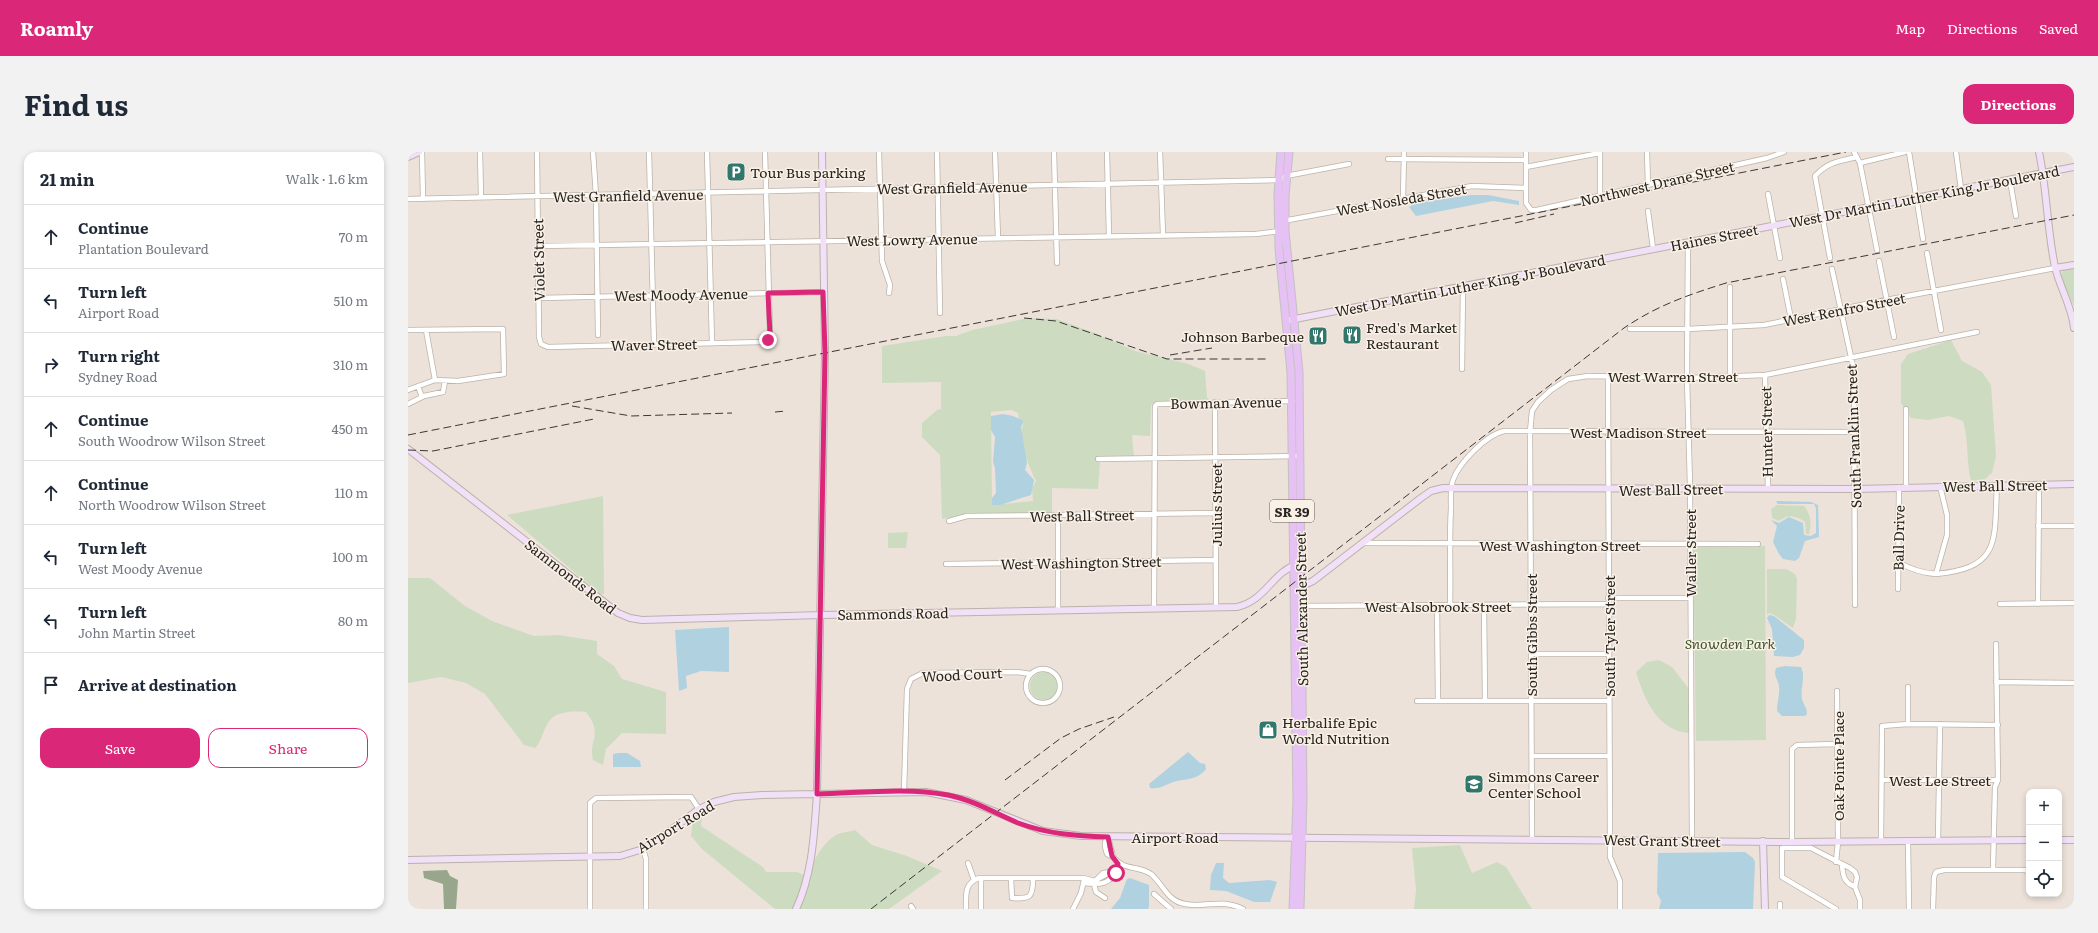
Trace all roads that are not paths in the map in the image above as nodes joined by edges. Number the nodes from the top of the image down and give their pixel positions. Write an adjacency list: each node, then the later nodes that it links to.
1 (420, 152): 27 (street); 61 (street)
2 (480, 152): 56 (street)
3 (537, 152): 57 (street, Violet Street)
4 (593, 152): 54 (street)
5 (649, 152): 52 (street)
6 (707, 152): 51 (street)
7 (765, 152): 50 (street)
8 (822, 152): 49 (street)
9 (879, 152): 47 (street)
10 (937, 152): 45 (street)
11 (995, 152): 44 (street)
12 (1054, 152): 42 (street)
13 (1107, 152): 40 (street)
14 (1160, 152): 41 (street)
15 (1281, 152): 38 (main road, SR 39)
16 (1289, 152): 37 (main road, SR 39)
17 (1404, 152): 29 (street)
18 (1526, 152): 31 (street)
19 (1647, 152): 43 (street)
20 (1784, 152): 43 (street, Northwest Drane Street)
21 (1854, 152): 28 (street)
22 (1905, 152): 32 (street)
23 (1909, 152): 59 (street)
24 (1956, 152): 48 (street)
25 (2039, 152): 36 (street)
26 (1600, 153): 34 (street); 55 (street)
27 (408, 156)
28 (1857, 157): 32 (street); 64 (street)
29 (1404, 158): 30 (street); 31 (street); 58 (street)
30 (1388, 159)
31 (1526, 160): 34 (street)
32 (1860, 162): 62 (street)
33 (1349, 164): 37 (street, West Granfield Avenue)
34 (1526, 167): 46 (street)
35 (2074, 167): 36 (street, West Dr Martin Luther King Jr Boulevard)
36 (2043, 173): 39 (street, West Dr Martin Luther King Jr Boulevard); 91 (street)
37 (1286, 176): 38 (street, West Granfield Avenue); 66 (main road, SR 39)
38 (1279, 180): 41 (street, West Granfield Avenue); 66 (main road, SR 39)
39 (2010, 180): 48 (street, West Dr Martin Luther King Jr Boulevard); 65 (street)
40 (1108, 184): 41 (street, West Granfield Avenue); 42 (street, West Granfield Avenue); 71 (street)
41 (1161, 184): 69 (street)
42 (1054, 185): 44 (street, West Granfield Avenue); 70 (street)
43 (1648, 185): 55 (street, Northwest Drane Street)
44 (996, 187): 45 (street, West Granfield Avenue); 72 (street)
45 (938, 188): 47 (street, West Granfield Avenue); 73 (street)
46 (1526, 188): 55 (street, Northwest Drane Street); 58 (street, West Nosleda Street)
47 (880, 189): 49 (street, West Granfield Avenue); 76 (street)
48 (1961, 189): 59 (street, West Dr Martin Luther King Jr Boulevard)
49 (822, 190): 50 (street, West Granfield Avenue); 75 (street)
50 (766, 191): 51 (street, West Granfield Avenue); 77 (street)
51 (708, 193): 52 (street, West Granfield Avenue); 79 (street)
52 (650, 194): 54 (street, West Granfield Avenue); 81 (street)
53 (1768, 194): 67 (street)
54 (596, 195): 57 (street, West Granfield Avenue); 80 (street)
55 (1600, 196)
56 (481, 197): 57 (street, West Granfield Avenue); 61 (street, West Granfield Avenue)
57 (537, 197): 82 (street, Violet Street)
58 (1403, 198): 66 (street, West Nosleda Street)
59 (1918, 198): 62 (street, West Dr Martin Luther King Jr Boulevard); 74 (street)
60 (408, 199): 61 (street, West Granfield Avenue)
61 (423, 199)
62 (1870, 206): 64 (street, West Dr Martin Luther King Jr Boulevard); 84 (street)
63 (1648, 211): 83 (street)
64 (1822, 216): 67 (street, West Dr Martin Luther King Jr Boulevard); 87 (street)
65 (2016, 216)
66 (1281, 222): 68 (main road, SR 39)
67 (1774, 226): 78 (street, Haines Street); 86 (street)
68 (1282, 231): 69 (street, West Lowry Avenue); 109 (main road, South Alexander Street / SR 39)
69 (1163, 235): 71 (street, West Lowry Avenue)
70 (1056, 236): 71 (street, West Lowry Avenue); 72 (street, West Lowry Avenue); 89 (street)
71 (1109, 236)
72 (998, 238): 73 (street, West Lowry Avenue)
73 (940, 239): 76 (street, West Lowry Avenue); 107 (street)
74 (1923, 239)
75 (823, 240): 76 (street, West Lowry Avenue); 77 (street, West Lowry Avenue); 96 (street)
76 (882, 240): 99 (street)
77 (767, 242): 79 (street, West Lowry Avenue); 98 (street)
78 (1688, 242): 83 (street, Haines Street); 113 (street, Waller Street)
79 (710, 243): 81 (street, West Lowry Avenue); 100 (street)
80 (597, 244): 81 (street, West Lowry Avenue); 82 (street, West Lowry Avenue); 102 (street)
81 (652, 244): 101 (street)
82 (538, 246): 103 (street, Violet Street)
83 (1653, 248): 94 (street, West Dr Martin Luther King Jr Boulevard)
84 (1877, 250)
85 (1926, 253): 97 (street)
86 (1780, 258)
87 (1830, 258)
88 (1879, 261): 104 (street)
89 (1058, 263)
90 (2074, 265): 91 (street)
91 (2055, 268): 97 (street, West Renfro Street); 106 (street)
92 (1832, 269): 105 (street, South Franklin Street)
93 (1783, 278): 108 (street)
94 (1463, 286): 109 (street, West Dr Martin Luther King Jr Boulevard); 124 (street)
95 (1730, 287): 110 (street)
96 (823, 292): 98 (street, West Moody Avenue); 195 (street)
97 (1934, 292): 104 (street, West Renfro Street); 116 (street)
98 (768, 293): 100 (street, West Moody Avenue); 120 (street, Waver Street)
99 (889, 293)
100 (711, 294): 101 (street, West Moody Avenue); 120 (street)
101 (653, 295): 102 (street, West Moody Avenue); 122 (street)
102 (598, 296): 103 (street, West Moody Avenue); 118 (street)
103 (539, 298): 121 (street, Violet Street)
104 (1886, 300): 105 (street, West Renfro Street); 119 (street)
105 (1842, 310): 108 (street, West Renfro Street); 123 (street, South Franklin Street)
106 (2072, 311): 111 (street)
107 (940, 313)
108 (1791, 319): 110 (street, West Renfro Street)
109 (1290, 320): 134 (main road, South Alexander Street / SR 39)
110 (1730, 326): 113 (street, West Renfro Street); 127 (street)
111 (2074, 328)
112 (1630, 329): 113 (street, West Renfro Street)
113 (1687, 329): 128 (street, Waller Street)
114 (408, 330): 115 (street)
115 (426, 330): 129 (street); 130 (street)
116 (1941, 330)
117 (1977, 332): 123 (street, West Warren Street)
118 (598, 335)
119 (1894, 337)
120 (712, 343): 122 (street, Waver Street)
121 (541, 344): 122 (street, Waver Street)
122 (654, 344)
123 (1851, 358): 125 (street, West Warren Street); 141 (street, South Franklin Street)
124 (1462, 369)
125 (1765, 375): 127 (street, West Warren Street); 142 (street, Hunter Street)
126 (1608, 377): 128 (street, West Warren Street); 138 (street, West Warren Street); 139 (street, South Tyler Street)
127 (1730, 377): 128 (street, West Warren Street)
128 (1687, 378): 140 (street, Waller Street)
129 (435, 380): 130 (street); 131 (street)
130 (445, 381): 133 (street)
131 (418, 386): 132 (street); 133 (street)
132 (408, 390)
133 (422, 397): 136 (street)
134 (1295, 401): 135 (street, Bowman Avenue); 144 (main road, South Alexander Street / SR 39)
135 (1215, 402): 145 (street, Julius Street); 147 (street, Bowman Avenue)
136 (408, 404)
137 (1906, 408): 152 (street, Ball Drive)
138 (1530, 432): 139 (street, West Madison Street); 154 (street, West Madison Street); 155 (street, South Gibbs Street)
139 (1608, 432): 140 (street, West Madison Street); 158 (street, South Tyler Street)
140 (1688, 432): 142 (street, West Madison Street); 153 (street, Waller Street)
141 (1854, 432): 142 (street, West Madison Street); 157 (street, South Franklin Street)
142 (1766, 433): 156 (street, Hunter Street)
143 (408, 449): 195 (street, Sammonds Road)
144 (1295, 456): 145 (street); 176 (main road, South Alexander Street / SR 39)
145 (1215, 458): 147 (street); 159 (street, Julius Street)
146 (1098, 459): 147 (street)
147 (1153, 459): 160 (street)
148 (2039, 484): 149 (street, West Ball Street); 150 (street, West Ball Street); 163 (street)
149 (2074, 484)
150 (1997, 485): 151 (street, West Ball Street); 177 (street)
151 (1940, 486): 152 (street, West Ball Street); 177 (street)
152 (1902, 487): 157 (street, West Ball Street); 174 (street, Ball Drive)
153 (1690, 488): 156 (street, West Ball Street); 158 (street, West Ball Street); 170 (street, Waller Street)
154 (1452, 489): 155 (street, West Ball Street); 165 (street, West Ball Street); 166 (street, West Madison Street)
155 (1532, 489): 158 (street, West Ball Street); 168 (street, South Gibbs Street)
156 (1768, 489): 157 (street, West Ball Street)
157 (1856, 489): 188 (street, South Franklin Street)
158 (1610, 490): 169 (street, South Tyler Street)
159 (1216, 513): 160 (street, West Ball Street); 172 (street, Julius Street)
160 (1153, 514): 161 (street, West Ball Street); 171 (street)
161 (1058, 516): 162 (street, West Ball Street); 173 (street)
162 (949, 521)
163 (2038, 526): 164 (street); 184 (street)
164 (2074, 526)
165 (1362, 543): 166 (street, West Washington Street); 178 (street, West Ball Street)
166 (1449, 544): 168 (street, West Washington Street); 187 (street, West Madison Street)
167 (1758, 544): 170 (street, West Washington Street)
168 (1531, 545): 169 (street, West Washington Street); 191 (street, South Gibbs Street)
169 (1609, 545): 170 (street, West Washington Street); 180 (street, South Tyler Street)
170 (1690, 545): 181 (street, Waller Street)
171 (1154, 560): 172 (street, West Washington Street); 173 (street, West Washington Street); 193 (street)
172 (1216, 560): 192 (street, Julius Street)
173 (1059, 562): 175 (street, West Washington Street); 194 (street)
174 (1898, 562): 177 (street); 179 (street, Ball Drive)
175 (946, 564)
176 (1296, 565): 178 (main road, South Alexander Street / SR 39); 189 (main road, South Alexander Street / SR 39); 192 (street, Sammonds Road)
177 (1936, 574)
178 (1300, 587): 189 (main road, South Alexander Street / SR 39)
179 (1898, 590)
180 (1608, 598): 181 (street); 182 (street, South Tyler Street)
181 (1690, 598): 229 (street, Waller Street)
182 (1608, 604): 191 (street, West Alsobrook Street); 198 (street, South Tyler Street)
183 (2000, 604): 184 (street)
184 (2038, 604): 185 (street)
185 (2074, 604)
186 (1437, 605): 187 (street, West Alsobrook Street); 189 (street, West Alsobrook Street); 206 (street)
187 (1450, 605): 190 (street, West Alsobrook Street)
188 (1855, 605)
189 (1297, 606): 222 (main road, South Alexander Street / SR 39)
190 (1484, 606): 191 (street, West Alsobrook Street); 207 (street)
191 (1531, 606): 197 (street, South Gibbs Street)
192 (1216, 607): 193 (street, Sammonds Road)
193 (1154, 608): 194 (street, Sammonds Road)
194 (1058, 610): 195 (street, Sammonds Road)
195 (821, 615): 219 (street)
196 (1996, 644): 200 (street)
197 (1531, 654): 198 (street); 208 (street, South Gibbs Street)
198 (1609, 654): 204 (street, South Tyler Street)
199 (1031, 674): 199 (street, Wood Court); 218 (street, Wood Court)
200 (1996, 682): 201 (street); 211 (street)
201 (2074, 683)
202 (1908, 687): 209 (street)
203 (1837, 691): 212 (street, Oak Pointe Place)
204 (1609, 700): 208 (street); 214 (street, South Tyler Street)
205 (1417, 701): 206 (street)
206 (1438, 701): 207 (street)
207 (1485, 701): 208 (street)
208 (1532, 701): 213 (street, South Gibbs Street)
209 (1908, 724): 210 (street); 215 (street)
210 (1940, 724): 211 (street); 216 (street)
211 (1998, 725): 217 (street)
212 (1837, 744): 234 (street); 235 (street, Oak Pointe Place)
213 (1532, 756): 214 (street); 223 (street, South Gibbs Street)
214 (1609, 756): 224 (street, South Tyler Street)
215 (1882, 780): 216 (street, West Lee Street); 231 (street)
216 (1938, 780): 217 (street, West Lee Street); 233 (street)
217 (1998, 780): 225 (street)
218 (904, 792): 219 (street, Airport Road); 221 (street, Airport Road)
219 (817, 794): 220 (street, Airport Road); 260 (street)
220 (699, 809): 236 (street, Airport Road); 237 (street)
221 (1108, 837): 222 (street, Airport Road); 241 (street)
222 (1298, 838): 223 (street, West Grant Street); 266 (main road, South Alexander Street / SR 39); 267 (main road, South Alexander Street / SR 39)
223 (1532, 839): 224 (street, West Grant Street)
224 (1610, 840): 229 (street, West Grant Street); 268 (street, South Tyler Street)
225 (1993, 840): 226 (street, West Grant Street); 233 (street, West Grant Street); 243 (street)
226 (2026, 840)
227 (2062, 840): 228 (street)
228 (2074, 840)
229 (1692, 841): 230 (street, West Grant Street)
230 (1763, 841): 234 (street, West Grant Street); 269 (street)
231 (1881, 841): 232 (street, West Grant Street); 235 (street, West Grant Street)
232 (1908, 841): 233 (street, West Grant Street); 272 (street)
233 (1938, 841)
234 (1792, 842): 235 (street, West Grant Street)
235 (1838, 842): 239 (street, Oak Pointe Place)
236 (643, 848): 237 (street, Airport Road); 259 (street)
237 (589, 858): 238 (street, Airport Road); 258 (street)
238 (408, 860)
239 (1836, 862): 242 (street); 270 (street)
240 (968, 864): 249 (street)
241 (1118, 864): 245 (street); 254 (street)
242 (1842, 865): 252 (street); 252 (street)
243 (1993, 870): 244 (street); 273 (street)
244 (2026, 870)
245 (1114, 872): 251 (street); 251 (street)
246 (981, 878): 247 (street); 249 (street); 262 (street)
247 (1011, 879): 248 (street); 248 (street)
248 (1033, 879): 250 (street)
249 (974, 880): 261 (street)
250 (1084, 880): 251 (street); 263 (street)
251 (1094, 883): 255 (street)
252 (1855, 887): 271 (street)
253 (1154, 894): 256 (street)
254 (1168, 894): 256 (street); 257 (street)
255 (1105, 898)
256 (1163, 900): 264 (street)
257 (1195, 907): 265 (street)
258 (590, 909)
259 (646, 909)
260 (796, 909)
261 (966, 909)
262 (981, 909)
263 (1073, 909)
264 (1171, 909)
265 (1243, 909)
266 (1293, 909)
267 (1300, 909)
268 (1620, 909)
269 (1765, 909)
270 (1836, 909)
271 (1860, 909)
272 (1909, 909)
273 (1934, 909)

